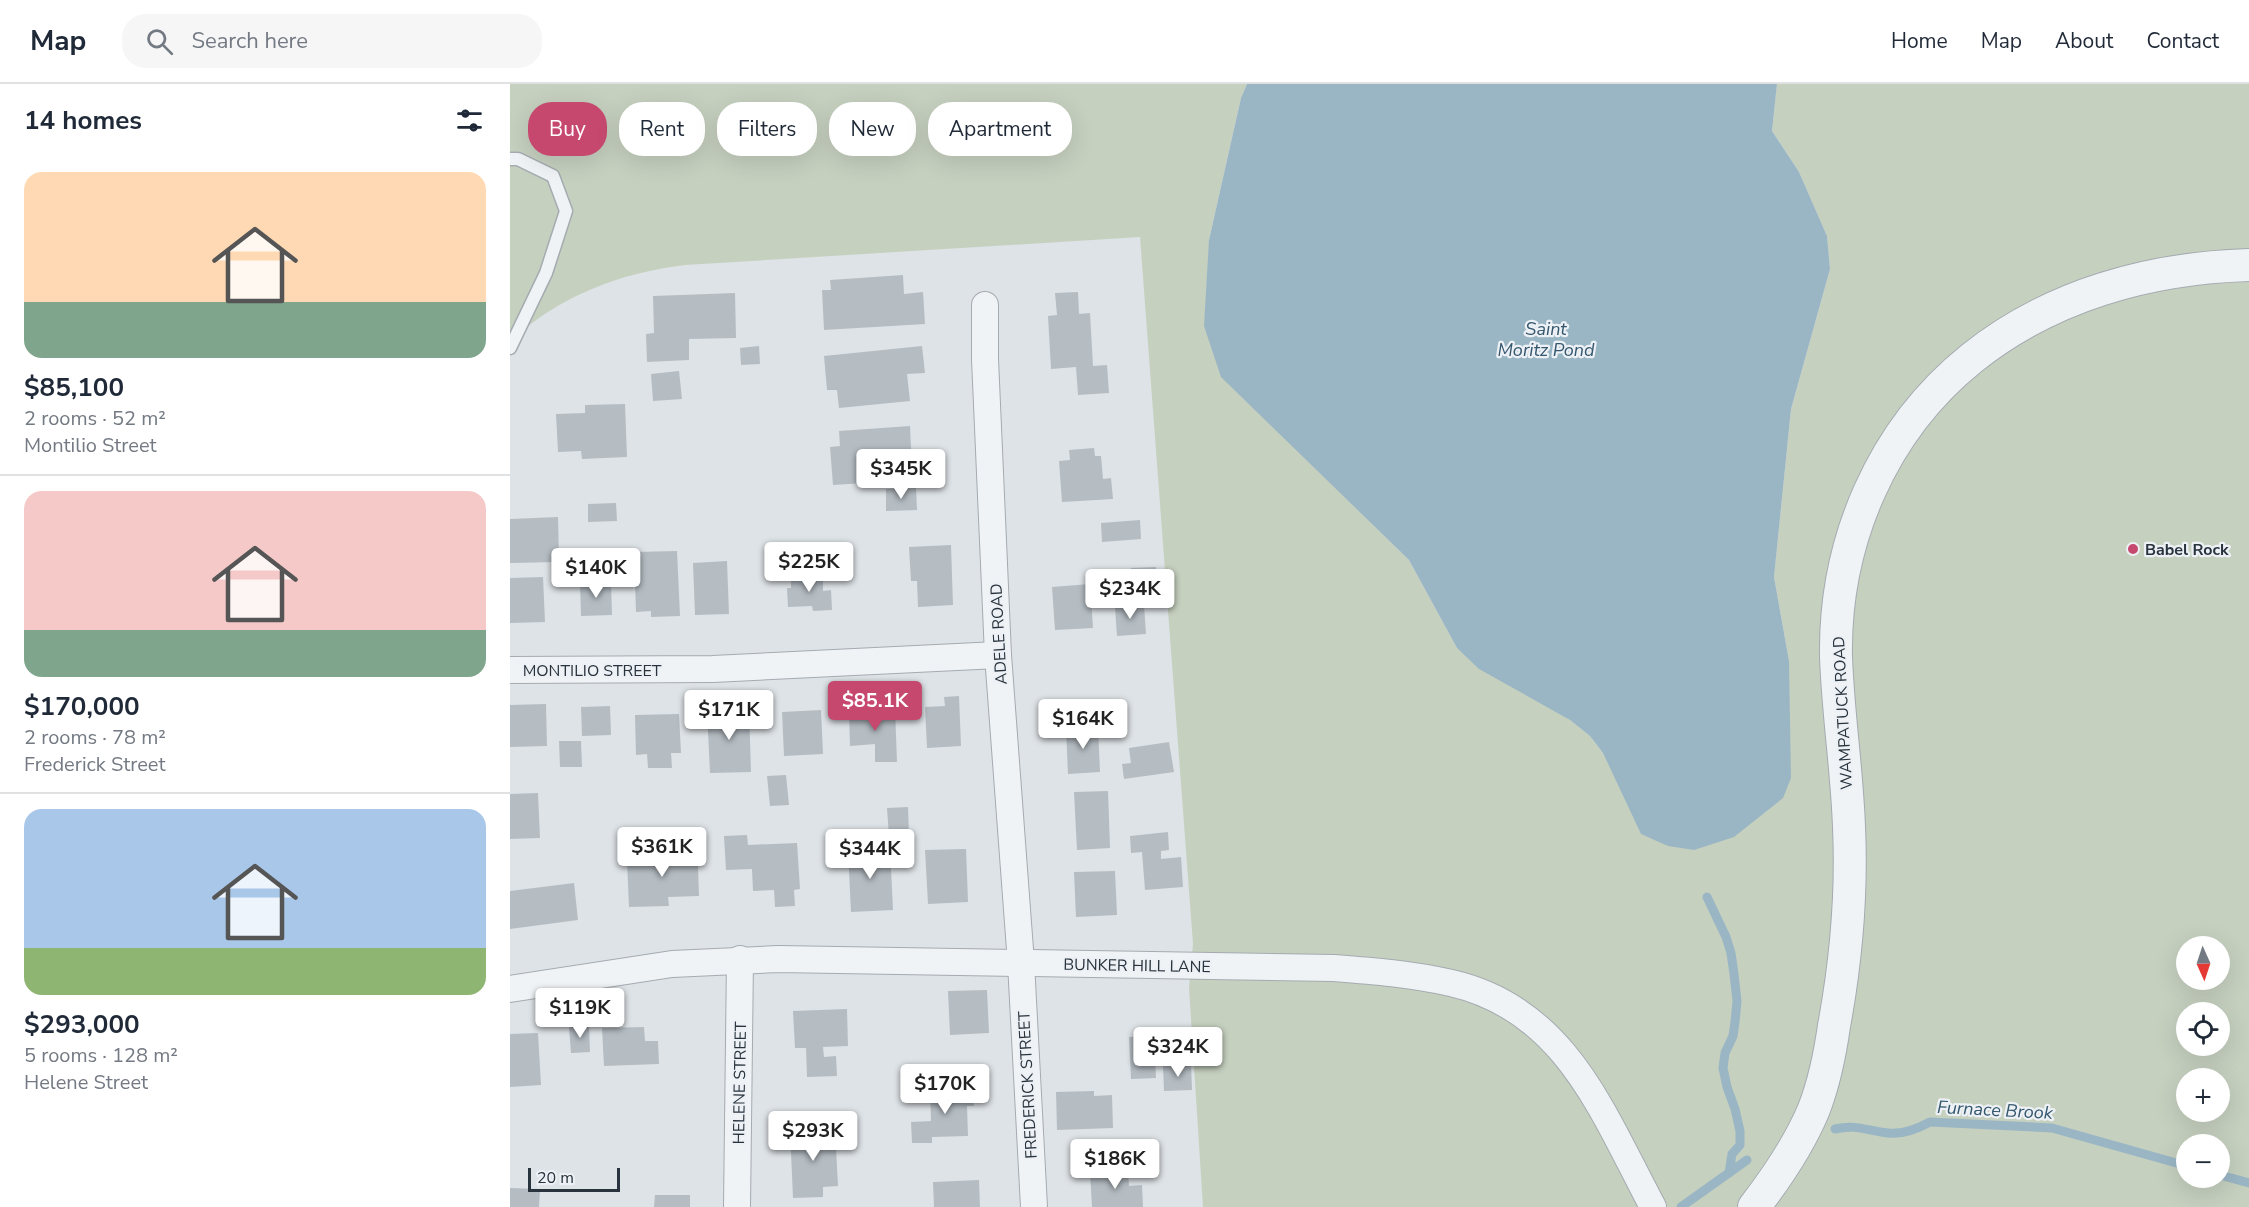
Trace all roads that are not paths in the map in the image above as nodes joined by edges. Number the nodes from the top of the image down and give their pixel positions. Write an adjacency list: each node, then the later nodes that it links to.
1 (510, 159): 4 (lane)
2 (2249, 265): 13 (street, WAMPATUCK ROAD)
3 (985, 305): 5 (street, ADELE ROAD)
4 (510, 348)
5 (998, 655): 6 (street, MONTILIO STREET); 8 (street, ADELE ROAD)
6 (510, 670)
7 (740, 959): 8 (street, BUNKER HILL LANE); 9 (street, BUNKER HILL LANE); 10 (street, HELENE STREET)
8 (1020, 963): 11 (street, FREDERICK STREET); 12 (street, BUNKER HILL LANE)
9 (510, 989)
10 (737, 1207)
11 (1034, 1207)
12 (1653, 1207)
13 (1754, 1207)

